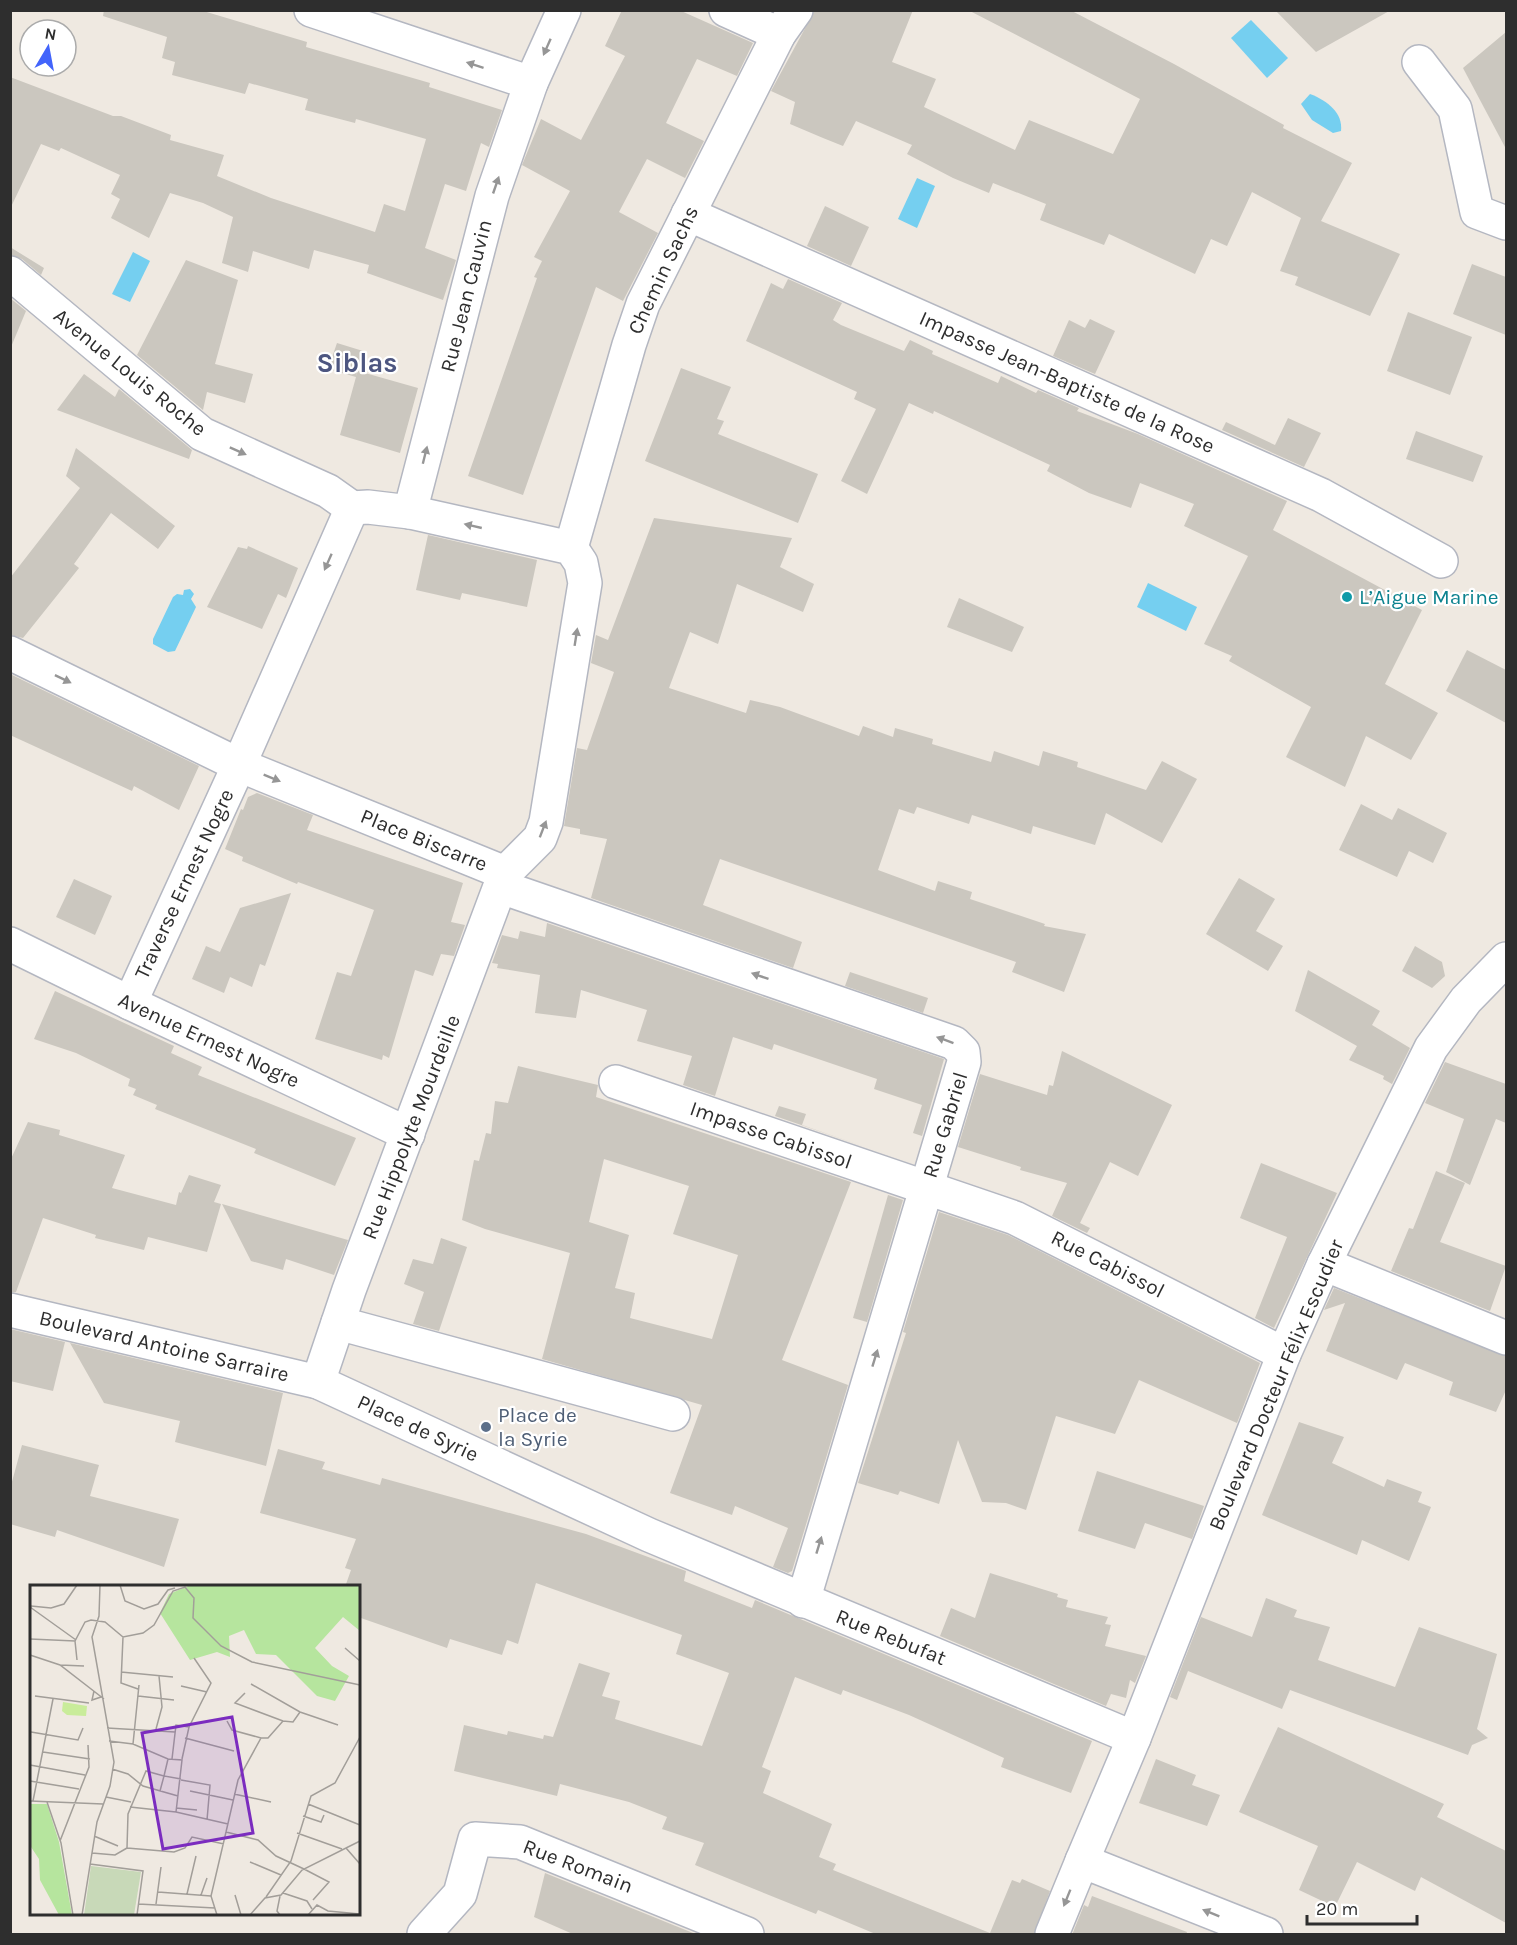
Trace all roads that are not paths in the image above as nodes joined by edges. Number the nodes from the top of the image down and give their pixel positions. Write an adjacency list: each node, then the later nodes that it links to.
1 (312, 10): 6 (street, one-way to 1)
2 (564, 10): 6 (street, Rue Jean Cauvin, one-way to 6)
3 (726, 10): 4 (street)
4 (788, 22): 7 (street, Chemin Sachs)
5 (1419, 62): 8 (street)
6 (531, 83): 11 (street, Rue Jean Cauvin, one-way to 6)
7 (688, 214): 12 (street, Chemin Sachs); 13 (street, Impasse Jean-Baptiste de la Rose)
8 (1506, 223)
9 (10, 273): 10 (street, Avenue Louis Roche, one-way to 10)
10 (352, 508): 11 (street); 15 (street, one-way to 15)
11 (410, 512): 12 (street, one-way to 11)
12 (571, 548): 16 (street, Place Biscarre, one-way to 12)
13 (1441, 561)
14 (10, 653): 15 (street, Place Biscarre, one-way to 15)
15 (239, 765): 16 (street, Place Biscarre, one-way to 16); 19 (street, Traverse Ernest Nogre)
16 (503, 880): 21 (street, Rue Hippolyte Mourdeille); 22 (street, Rue Gabriel, one-way to 16)
17 (10, 944): 19 (street, Avenue Ernest Nogre)
18 (1506, 959): 23 (street, Boulevard Docteur Félix Escudier)
19 (130, 1004): 21 (street, Avenue Ernest Nogre)
20 (616, 1082): 22 (street, Impasse Cabissol)
21 (408, 1134): 25 (street, Rue Hippolyte Mourdeille)
22 (926, 1188): 27 (street, Rue Cabissol); 31 (street, Rue Gabriel, one-way to 22)
23 (1324, 1264): 26 (street); 27 (street, Boulevard Docteur Félix Escudier)
24 (10, 1311): 28 (street, Boulevard Antoine Sarraire)
25 (338, 1323): 28 (street, Rue Hippolyte Mourdeille); 29 (street)
26 (1506, 1338)
27 (1284, 1354): 32 (street, Boulevard Docteur Félix Escudier)
28 (318, 1382): 30 (street, Place de Syrie)
29 (673, 1414)
30 (649, 1534): 31 (street, Rue Rebufat)
31 (803, 1601): 32 (street, Rue Rebufat)
32 (1134, 1738): 33 (street, Boulevard Docteur Félix Escudier)
33 (1082, 1861): 36 (street, Boulevard Docteur Félix Escudier, one-way to 36); 37 (street, one-way to 33)
34 (424, 1935): 35 (street, Rue Romain)
35 (747, 1935)
36 (1052, 1935)
37 (1266, 1935)

